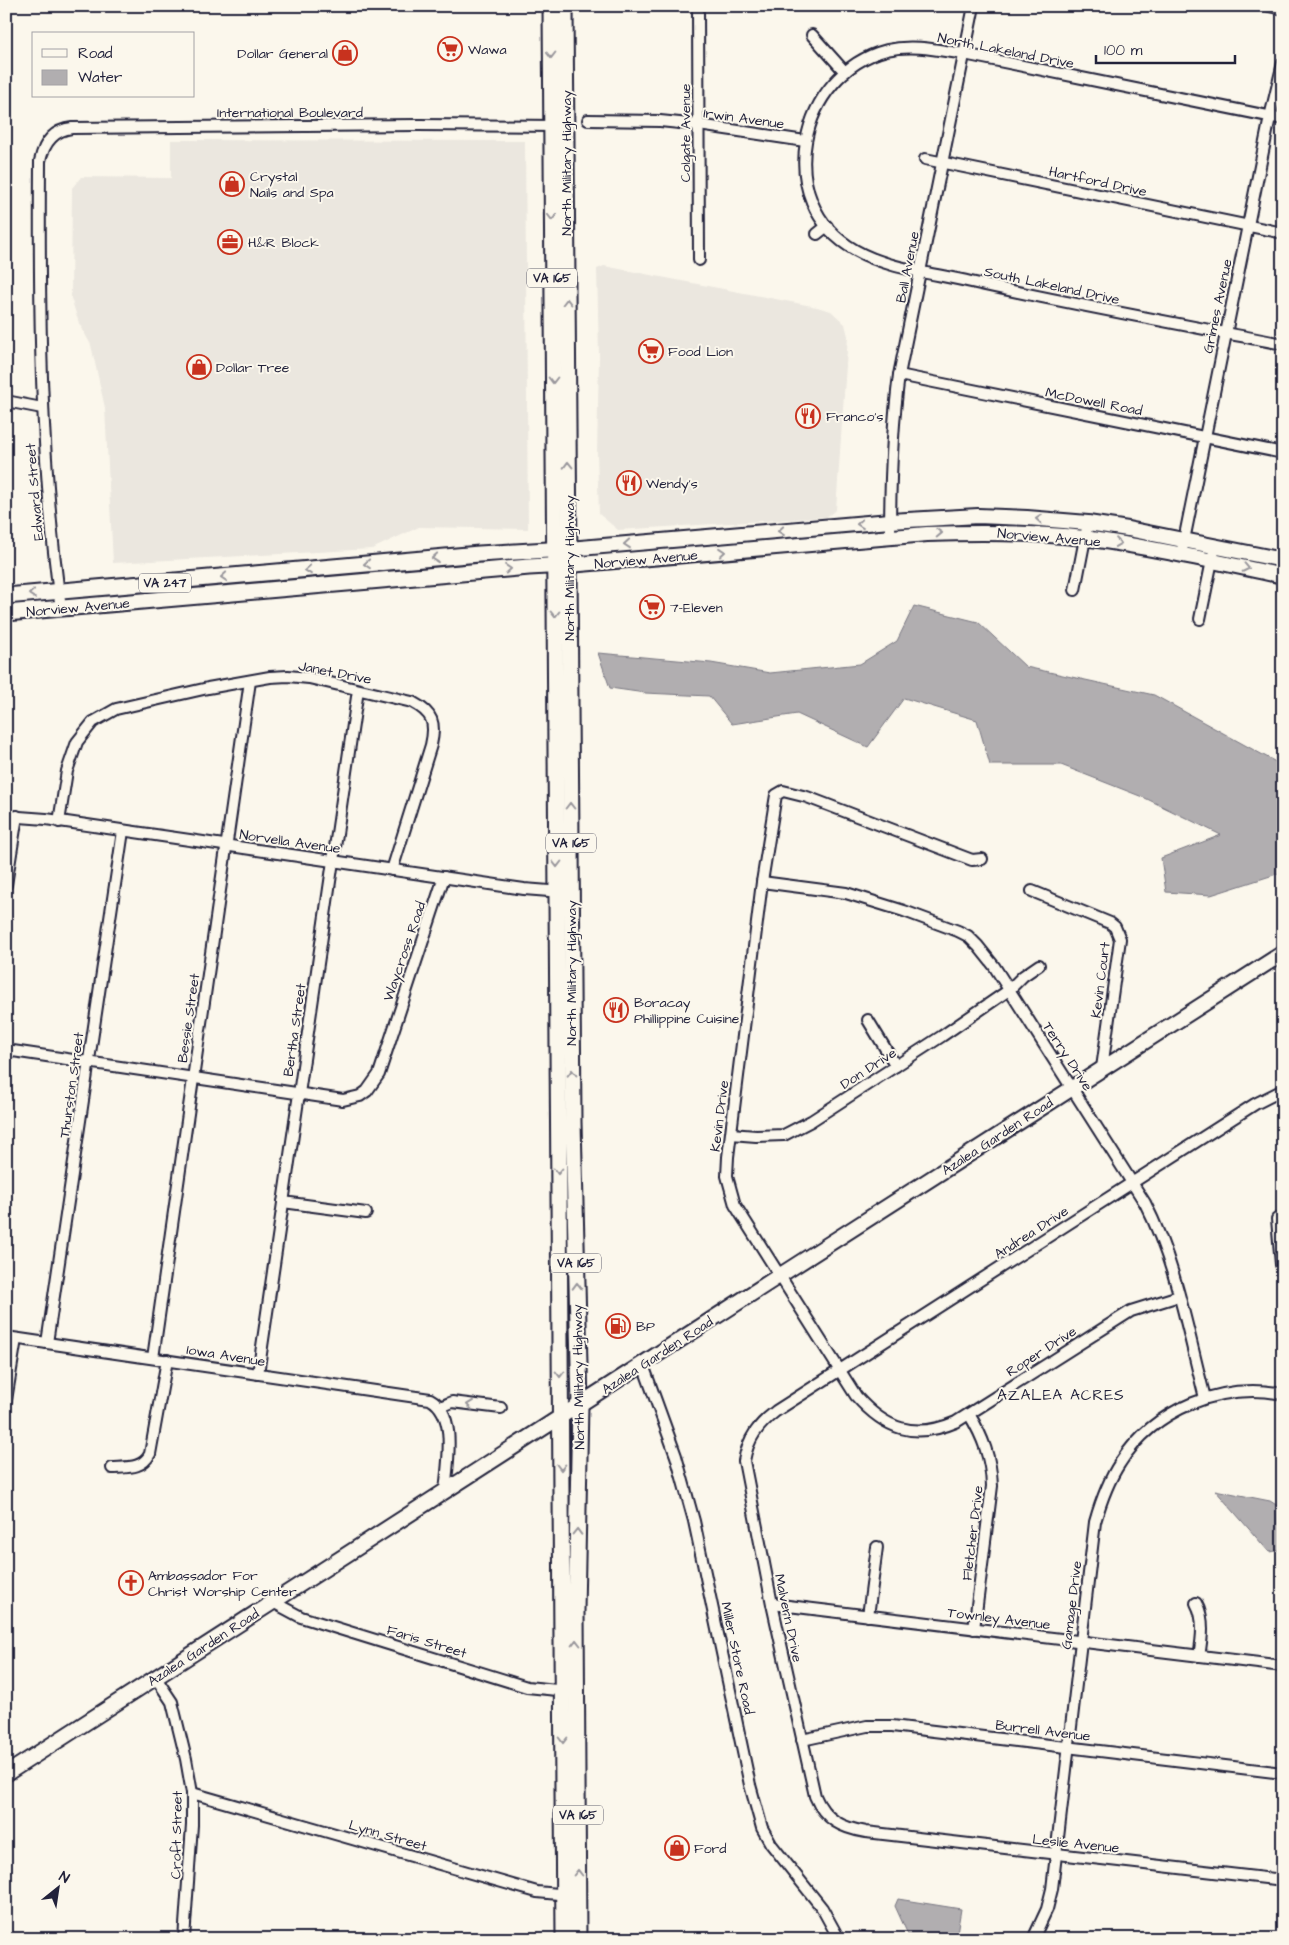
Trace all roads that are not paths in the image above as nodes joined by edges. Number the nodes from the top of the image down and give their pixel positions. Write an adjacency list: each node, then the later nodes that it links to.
1 (551, 6): 15 (main road, North Military Highway / VA 165, one-way to 15)
2 (565, 6): 15 (main road, North Military Highway / VA 165)
3 (698, 6): 14 (street, Colgate Avenue)
4 (974, 6): 8 (street, Ball Avenue)
5 (1270, 6): 6 (street)
6 (1283, 9)
7 (812, 35): 10 (street)
8 (964, 54): 10 (street, North Lakeland Drive); 11 (street, North Lakeland Drive); 18 (street, Ball Avenue)
9 (1283, 63): 11 (street, Grimes Avenue)
10 (845, 72): 16 (street, North Lakeland Drive)
11 (1270, 116): 12 (street, North Lakeland Drive); 20 (street, Grimes Avenue)
12 (1283, 119)
13 (588, 120): 14 (street, Irwin Avenue)
14 (699, 125): 16 (street, Irwin Avenue); 23 (street, Colgate Avenue)
15 (559, 126): 29 (street, International Boulevard); 38 (main road, North Military Highway / VA 165)
16 (805, 140): 19 (street, South Lakeland Drive)
17 (925, 159): 18 (street, Hartford Drive)
18 (942, 163): 20 (street, Hartford Drive); 24 (street, Ball Avenue)
19 (826, 226): 22 (street); 24 (street, South Lakeland Drive)
20 (1248, 226): 21 (street, Hartford Drive); 25 (street, Grimes Avenue)
21 (1283, 233)
22 (817, 234)
23 (700, 260)
24 (920, 270): 25 (street, South Lakeland Drive); 27 (street, Ball Avenue)
25 (1226, 333): 26 (street, South Lakeland Drive); 30 (street, Grimes Avenue)
26 (1283, 344)
27 (900, 376): 30 (street, McDowell Road); 32 (street, Ball Avenue)
28 (6, 401): 29 (street)
29 (42, 408): 45 (street, Edward Street)
30 (1205, 438): 31 (street, McDowell Road); 36 (street, Grimes Avenue)
31 (1283, 453)
32 (890, 521): 33 (main road, Norview Avenue, one-way to 32); 34 (street, Ball Avenue); 38 (main road, Norview Avenue, one-way to 38)
33 (1088, 523): 35 (street); 36 (main road, Norview Avenue)
34 (890, 537): 35 (main road, Norview Avenue, one-way to 35); 42 (main road, Norview Avenue, one-way to 34)
35 (1085, 538): 39 (main road, Norview Avenue, one-way to 39); 44 (street)
36 (1184, 540): 37 (main road, Norview Avenue); 39 (street, Grimes Avenue)
37 (1216, 546): 40 (main road, Norview Avenue); 41 (street)
38 (562, 549): 42 (main road, North Military Highway / VA 165); 45 (main road, Norview Avenue / VA 247, one-way to 45)
39 (1181, 555): 41 (main road, Norview Avenue)
40 (1283, 560)
41 (1212, 561): 43 (main road, Norview Avenue, one-way to 43); 49 (street)
42 (562, 565): 47 (main road, Norview Avenue / VA 247, one-way to 42); 63 (main road, North Military Highway / VA 165)
43 (1283, 576)
44 (1075, 590)
45 (58, 592): 46 (main road, Norview Avenue / VA 247, one-way to 46); 47 (street, Edward Street)
46 (6, 596)
47 (61, 609): 48 (main road, Norview Avenue / VA 247)
48 (6, 613)
49 (1200, 620)
50 (250, 681): 51 (street, Janet Drive); 53 (street, Janet Drive); 55 (street, Bessie Street)
51 (358, 690): 57 (street, Bertha Street); 58 (street, Janet Drive)
52 (12, 816): 53 (street, Norvella Avenue); 61 (street)
53 (59, 822): 54 (street, Norvella Avenue)
54 (122, 831): 55 (street, Norvella Avenue); 69 (street, Thurston Street)
55 (226, 846): 57 (street, Norvella Avenue); 72 (street, Bessie Street)
56 (982, 859): 60 (street, Kevin Drive)
57 (333, 861): 58 (street, Norvella Avenue); 75 (street, Bertha Street)
58 (392, 870): 59 (street, Norvella Avenue)
59 (444, 877): 63 (street, Norvella Avenue); 75 (street, Waycross Road)
60 (762, 882): 66 (street, Terry Drive); 76 (street, Kevin Drive)
61 (6, 885)
62 (1032, 891): 71 (street, Kevin Court)
63 (564, 892): 96 (main road, North Military Highway / VA 165, one-way to 63); 100 (main road, North Military Highway / VA 165, one-way to 100)
64 (1283, 953): 71 (main road, Azalea Garden Road)
65 (1039, 965): 66 (street, Don Drive)
66 (1009, 990): 70 (street, Don Drive); 73 (street, Terry Drive)
67 (868, 1020): 70 (street)
68 (6, 1050): 69 (street, Waycross Road)
69 (89, 1062): 72 (street, Waycross Road); 86 (street, Thurston Street)
70 (896, 1066): 76 (street, Don Drive)
71 (1102, 1068): 73 (main road, Azalea Garden Road)
72 (193, 1077): 75 (street, Waycross Road); 87 (street, Bessie Street)
73 (1072, 1088): 77 (street, Terry Drive); 83 (main road, Azalea Garden Road)
74 (1283, 1090): 77 (street, Andrea Drive)
75 (299, 1092): 78 (street, Bertha Street)
76 (731, 1134): 83 (street, Kevin Drive)
77 (1133, 1183): 84 (street, Terry Drive); 90 (street, Andrea Drive)
78 (283, 1202): 79 (street); 91 (street, Bertha Street)
79 (366, 1213)
80 (1277, 1219): 81 (street)
81 (1281, 1244): 82 (street)
82 (1281, 1266)
83 (779, 1276): 89 (main road, Azalea Garden Road); 90 (street, Kevin Drive)
84 (1179, 1296): 93 (street, Terry Drive); 99 (street, Roper Drive)
85 (11, 1338): 86 (street, Iowa Avenue); 95 (street)
86 (47, 1343): 87 (street, Iowa Avenue)
87 (153, 1358): 88 (street, Iowa Avenue)
88 (167, 1360): 91 (street, Iowa Avenue); 102 (street)
89 (643, 1365): 96 (main road, Azalea Garden Road); 127 (street, Miller Store Road)
90 (840, 1370): 94 (street, Andrea Drive); 101 (street, Kevin Drive)
91 (258, 1374): 97 (street, Iowa Avenue)
92 (1283, 1394): 93 (street, Gamage Drive)
93 (1205, 1398): 110 (street, Gamage Drive)
94 (795, 1399): 107 (street, Malvern Drive)
95 (6, 1400)
96 (580, 1405): 100 (main road, Azalea Garden Road); 114 (main road, North Military Highway / VA 165, one-way to 96)
97 (440, 1407): 98 (street, one-way to 97); 103 (street)
98 (501, 1408)
99 (969, 1414): 101 (street, Roper Drive); 109 (street, Fletcher Drive)
100 (560, 1418): 103 (main road, Azalea Garden Road); 114 (main road, North Military Highway / VA 165, one-way to 114)
101 (890, 1425)
102 (112, 1468)
103 (444, 1492): 105 (main road, Azalea Garden Road)
104 (877, 1547): 108 (street)
105 (272, 1602): 113 (main road, Azalea Garden Road); 114 (street, Faris Street)
106 (1196, 1603): 111 (street)
107 (772, 1604): 108 (street, Townley Avenue); 115 (street, Malvern Drive)
108 (868, 1616): 109 (street, Townley Avenue)
109 (974, 1629): 110 (street, Townley Avenue)
110 (1080, 1642): 111 (street, Townley Avenue); 116 (street, Gamage Drive)
111 (1199, 1656): 112 (street, Townley Avenue)
112 (1283, 1666)
113 (156, 1678): 118 (main road, Azalea Garden Road); 119 (street, Croft Street)
114 (570, 1691): 123 (main road, North Military Highway / VA 165)
115 (802, 1740): 116 (street, Burrell Avenue); 120 (street, Malvern Drive)
116 (1068, 1747): 117 (street, Burrell Avenue); 121 (street, Gamage Drive)
117 (1283, 1773)
118 (6, 1774)
119 (192, 1793): 123 (street, Lynn Street); 124 (street, Croft Street)
120 (866, 1832): 121 (street, Leslie Avenue)
121 (1056, 1855): 122 (street, Leslie Avenue); 128 (street, Gamage Drive)
122 (1283, 1880)
123 (570, 1895): 125 (main road, North Military Highway / VA 165); 126 (main road, North Military Highway / VA 165)
124 (184, 1939)
125 (564, 1939)
126 (578, 1939)
127 (839, 1939)
128 (1033, 1939)

